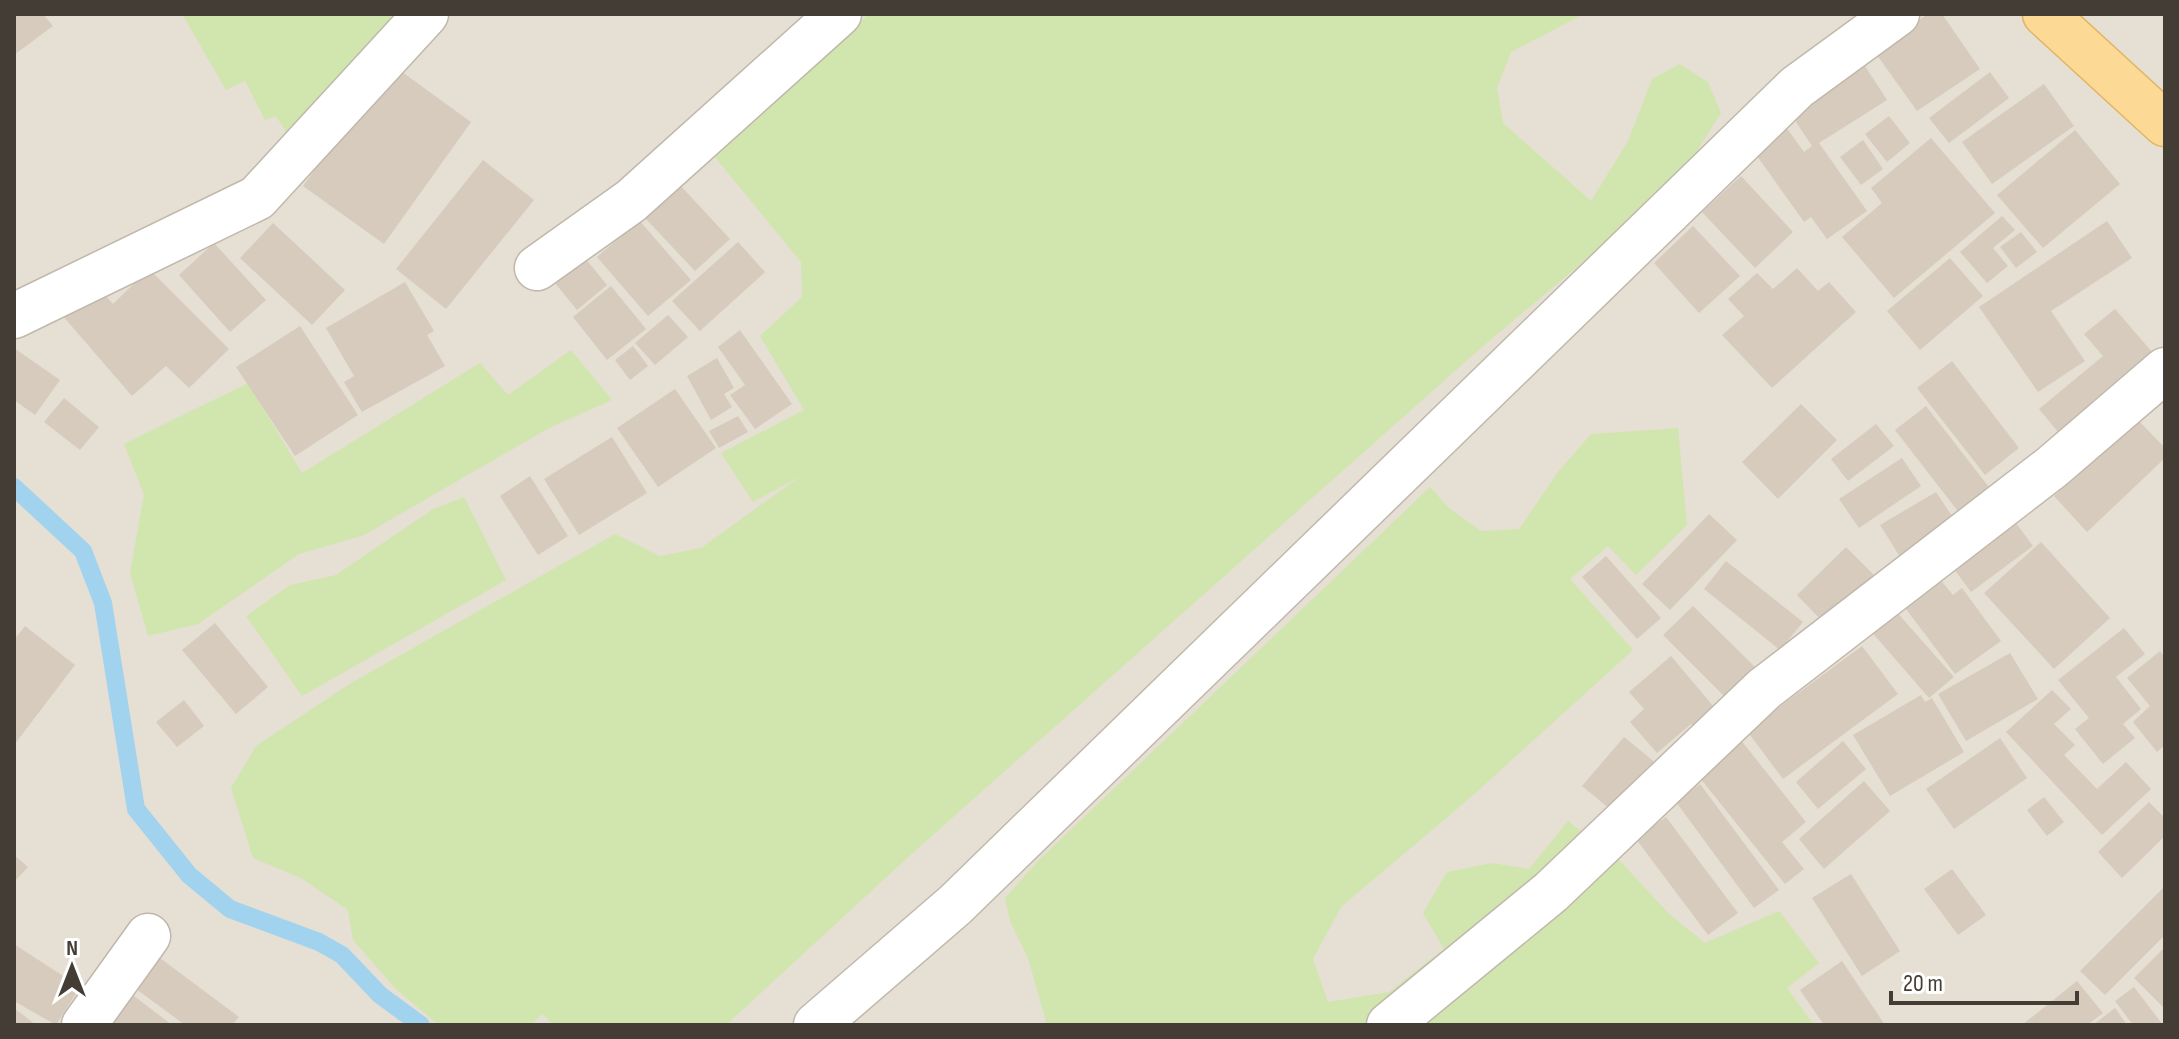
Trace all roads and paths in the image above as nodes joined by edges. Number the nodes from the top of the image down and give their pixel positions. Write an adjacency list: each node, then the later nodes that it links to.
1 (426, 14): 7 (street)
2 (839, 14): 6 (street)
3 (1897, 14): 11 (street)
4 (2045, 14): 5 (main road)
5 (2165, 124)
6 (537, 268)
7 (14, 316)
8 (2165, 370): 12 (street)
9 (148, 936): 10 (street)
10 (84, 1025)
11 (816, 1025)
12 (1389, 1025)

